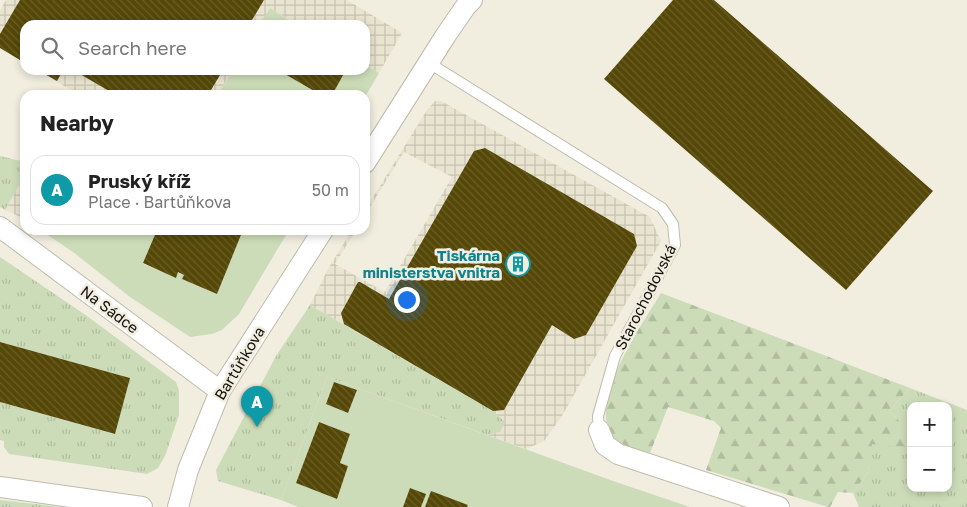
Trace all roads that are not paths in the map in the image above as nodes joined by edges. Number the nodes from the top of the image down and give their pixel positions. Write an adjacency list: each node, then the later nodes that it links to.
1 (472, 0): 2 (street)
2 (429, 63): 3 (street); 7 (lane, Starochodovská)
3 (370, 155)
4 (0, 227): 6 (street, Na Sádce)
5 (320, 235): 6 (street, Bartůňkova)
6 (220, 391): 10 (street, Bartůňkova)
7 (599, 430): 11 (street, Starochodovská)
8 (0, 487): 9 (street)
9 (142, 507)
10 (178, 507)
11 (780, 507)

